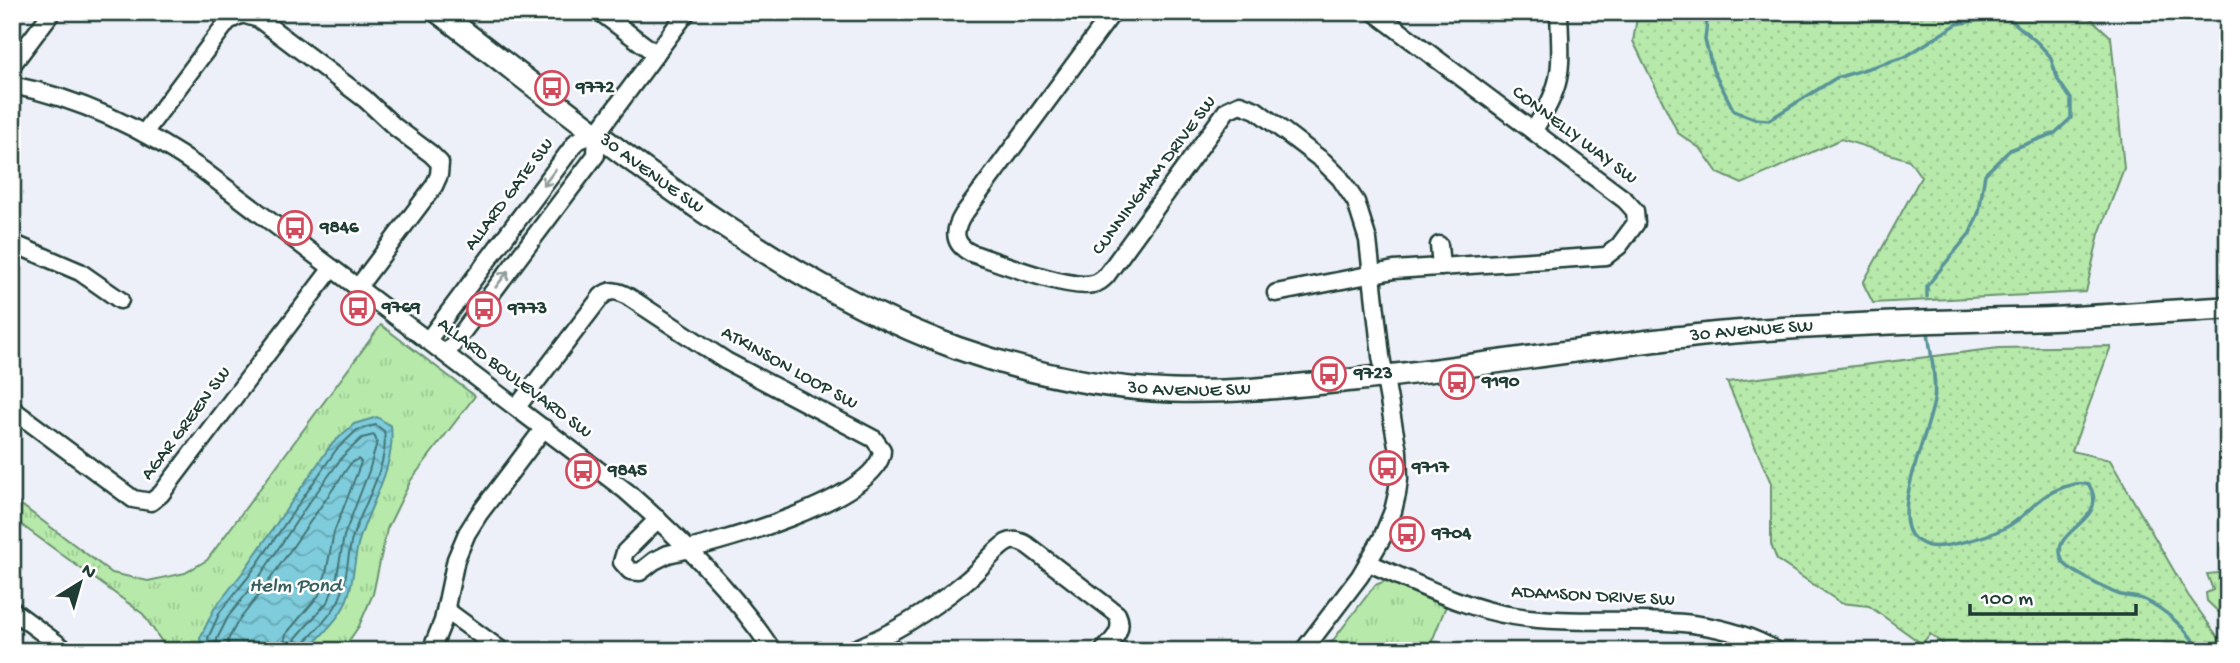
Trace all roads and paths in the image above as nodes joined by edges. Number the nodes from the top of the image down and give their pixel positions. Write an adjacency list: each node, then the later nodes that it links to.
1 (52, 12): 9 (street)
2 (438, 12): 13 (main road, 30 AVENUE SW)
3 (600, 12): 8 (street)
4 (687, 12): 8 (street)
5 (1374, 12): 11 (street, CONNELLY WAY SW)
6 (1559, 12): 11 (street)
7 (1104, 16): 18 (street, CUNNINGHAM DRIVE SW)
8 (656, 54): 13 (street)
9 (12, 65)
10 (12, 85): 12 (street, ALLARD BOULEVARD SW)
11 (1533, 131): 16 (street, CONNELLY WAY SW)
12 (144, 133): 17 (street, ALLARD BOULEVARD SW); 19 (street)
13 (597, 133): 25 (street, ALLARD GATE SW, one-way to 25); 26 (street, one-way to 13); 27 (main road, 30 AVENUE SW)
14 (12, 243): 21 (street)
15 (1440, 245): 16 (street)
16 (1441, 267): 18 (street, CONNELLY WAY SW)
17 (332, 268): 19 (street, ALLARD BOULEVARD SW); 29 (street, AGAR GREEN SW)
18 (1371, 276): 20 (street); 27 (street, CUNNINGHAM DRIVE SW)
19 (358, 287): 25 (street, ALLARD BOULEVARD SW)
20 (1276, 293)
21 (120, 300)
22 (2228, 308): 24 (main road, 30 AVENUE SW)
23 (2228, 317): 24 (main road, 30 AVENUE SW)
24 (2040, 318): 27 (main road, 30 AVENUE SW)
25 (428, 340): 26 (street, ALLARD BOULEVARD SW)
26 (446, 354): 28 (street, ALLARD BOULEVARD SW)
27 (1385, 376): 33 (street, CUNNINGHAM DRIVE SW)
28 (517, 407): 30 (street, ALLARD BOULEVARD SW); 32 (street, ATKINSON LOOP SW)
29 (12, 409)
30 (544, 428): 31 (street, ALLARD BOULEVARD SW); 35 (street)
31 (658, 519): 32 (street, ALLARD BOULEVARD SW); 32 (street)
32 (690, 549): 39 (street, ALLARD BOULEVARD SW)
33 (1369, 562): 42 (street, CUNNINGHAM DRIVE SW); 43 (street, ADAMSON DRIVE SW)
34 (12, 610): 36 (street)
35 (446, 610): 37 (street); 38 (street)
36 (67, 651)
37 (431, 651)
38 (502, 651)
39 (773, 651)
40 (849, 651): 41 (street)
41 (1103, 651)
42 (1303, 651)
43 (1777, 651)

